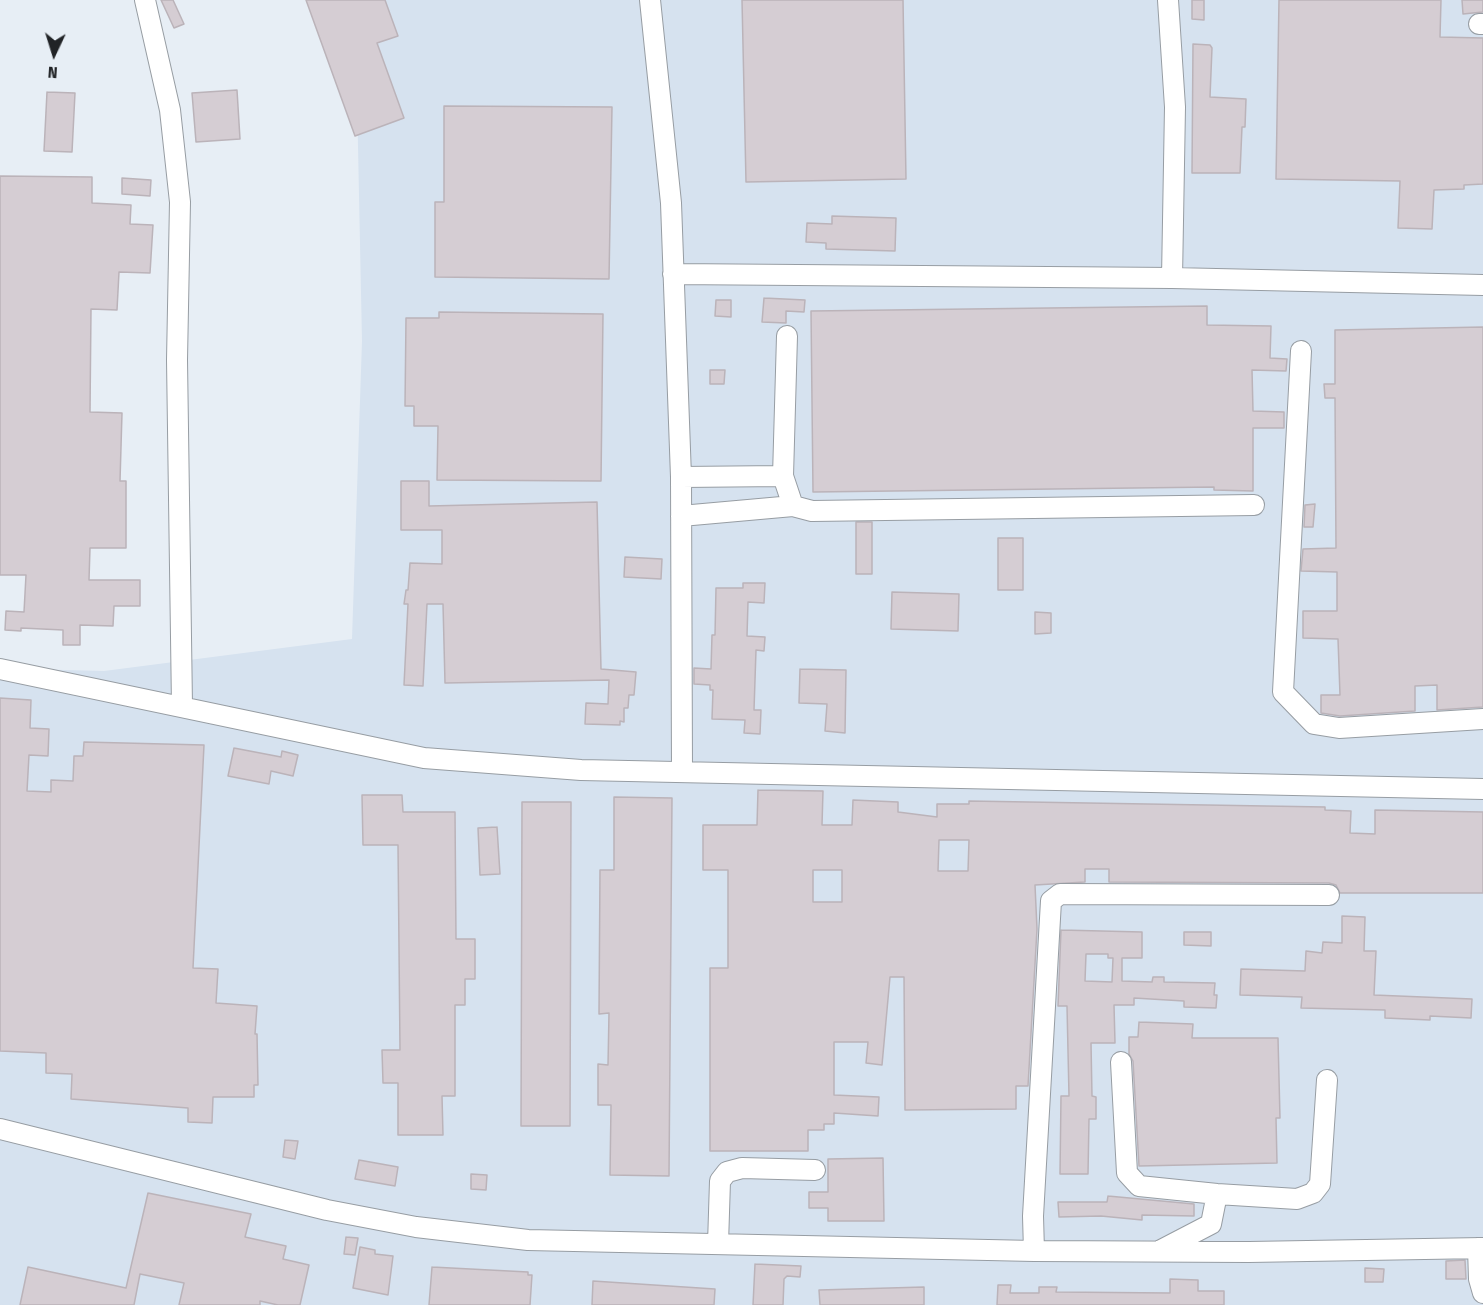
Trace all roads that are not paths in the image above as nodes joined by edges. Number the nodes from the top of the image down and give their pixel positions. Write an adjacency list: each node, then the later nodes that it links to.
1 (145, 0): 15 (street)
2 (650, 0): 4 (street)
3 (1168, 0): 5 (street)
4 (673, 274): 5 (street); 10 (street)
5 (1172, 278): 6 (street)
6 (1483, 285)
7 (787, 336): 9 (street)
8 (1301, 351): 16 (street)
9 (783, 476): 10 (street); 12 (street)
10 (681, 477): 13 (street)
11 (1254, 505): 12 (street)
12 (793, 506): 13 (street)
13 (681, 516): 17 (street)
14 (0, 669): 15 (street)
15 (182, 706): 17 (street)
16 (1483, 719)
17 (682, 770): 18 (street)
18 (1483, 789)
19 (1329, 895): 27 (street)
20 (1120, 1062): 24 (street)
21 (1328, 1080): 24 (street)
22 (0, 1129): 25 (street)
23 (814, 1170): 25 (street)
24 (1217, 1194): 28 (street)
25 (718, 1244): 27 (street)
26 (1481, 1248): 28 (street); 29 (street)
27 (1034, 1251): 28 (street)
28 (1158, 1252)
29 (1483, 1293)

